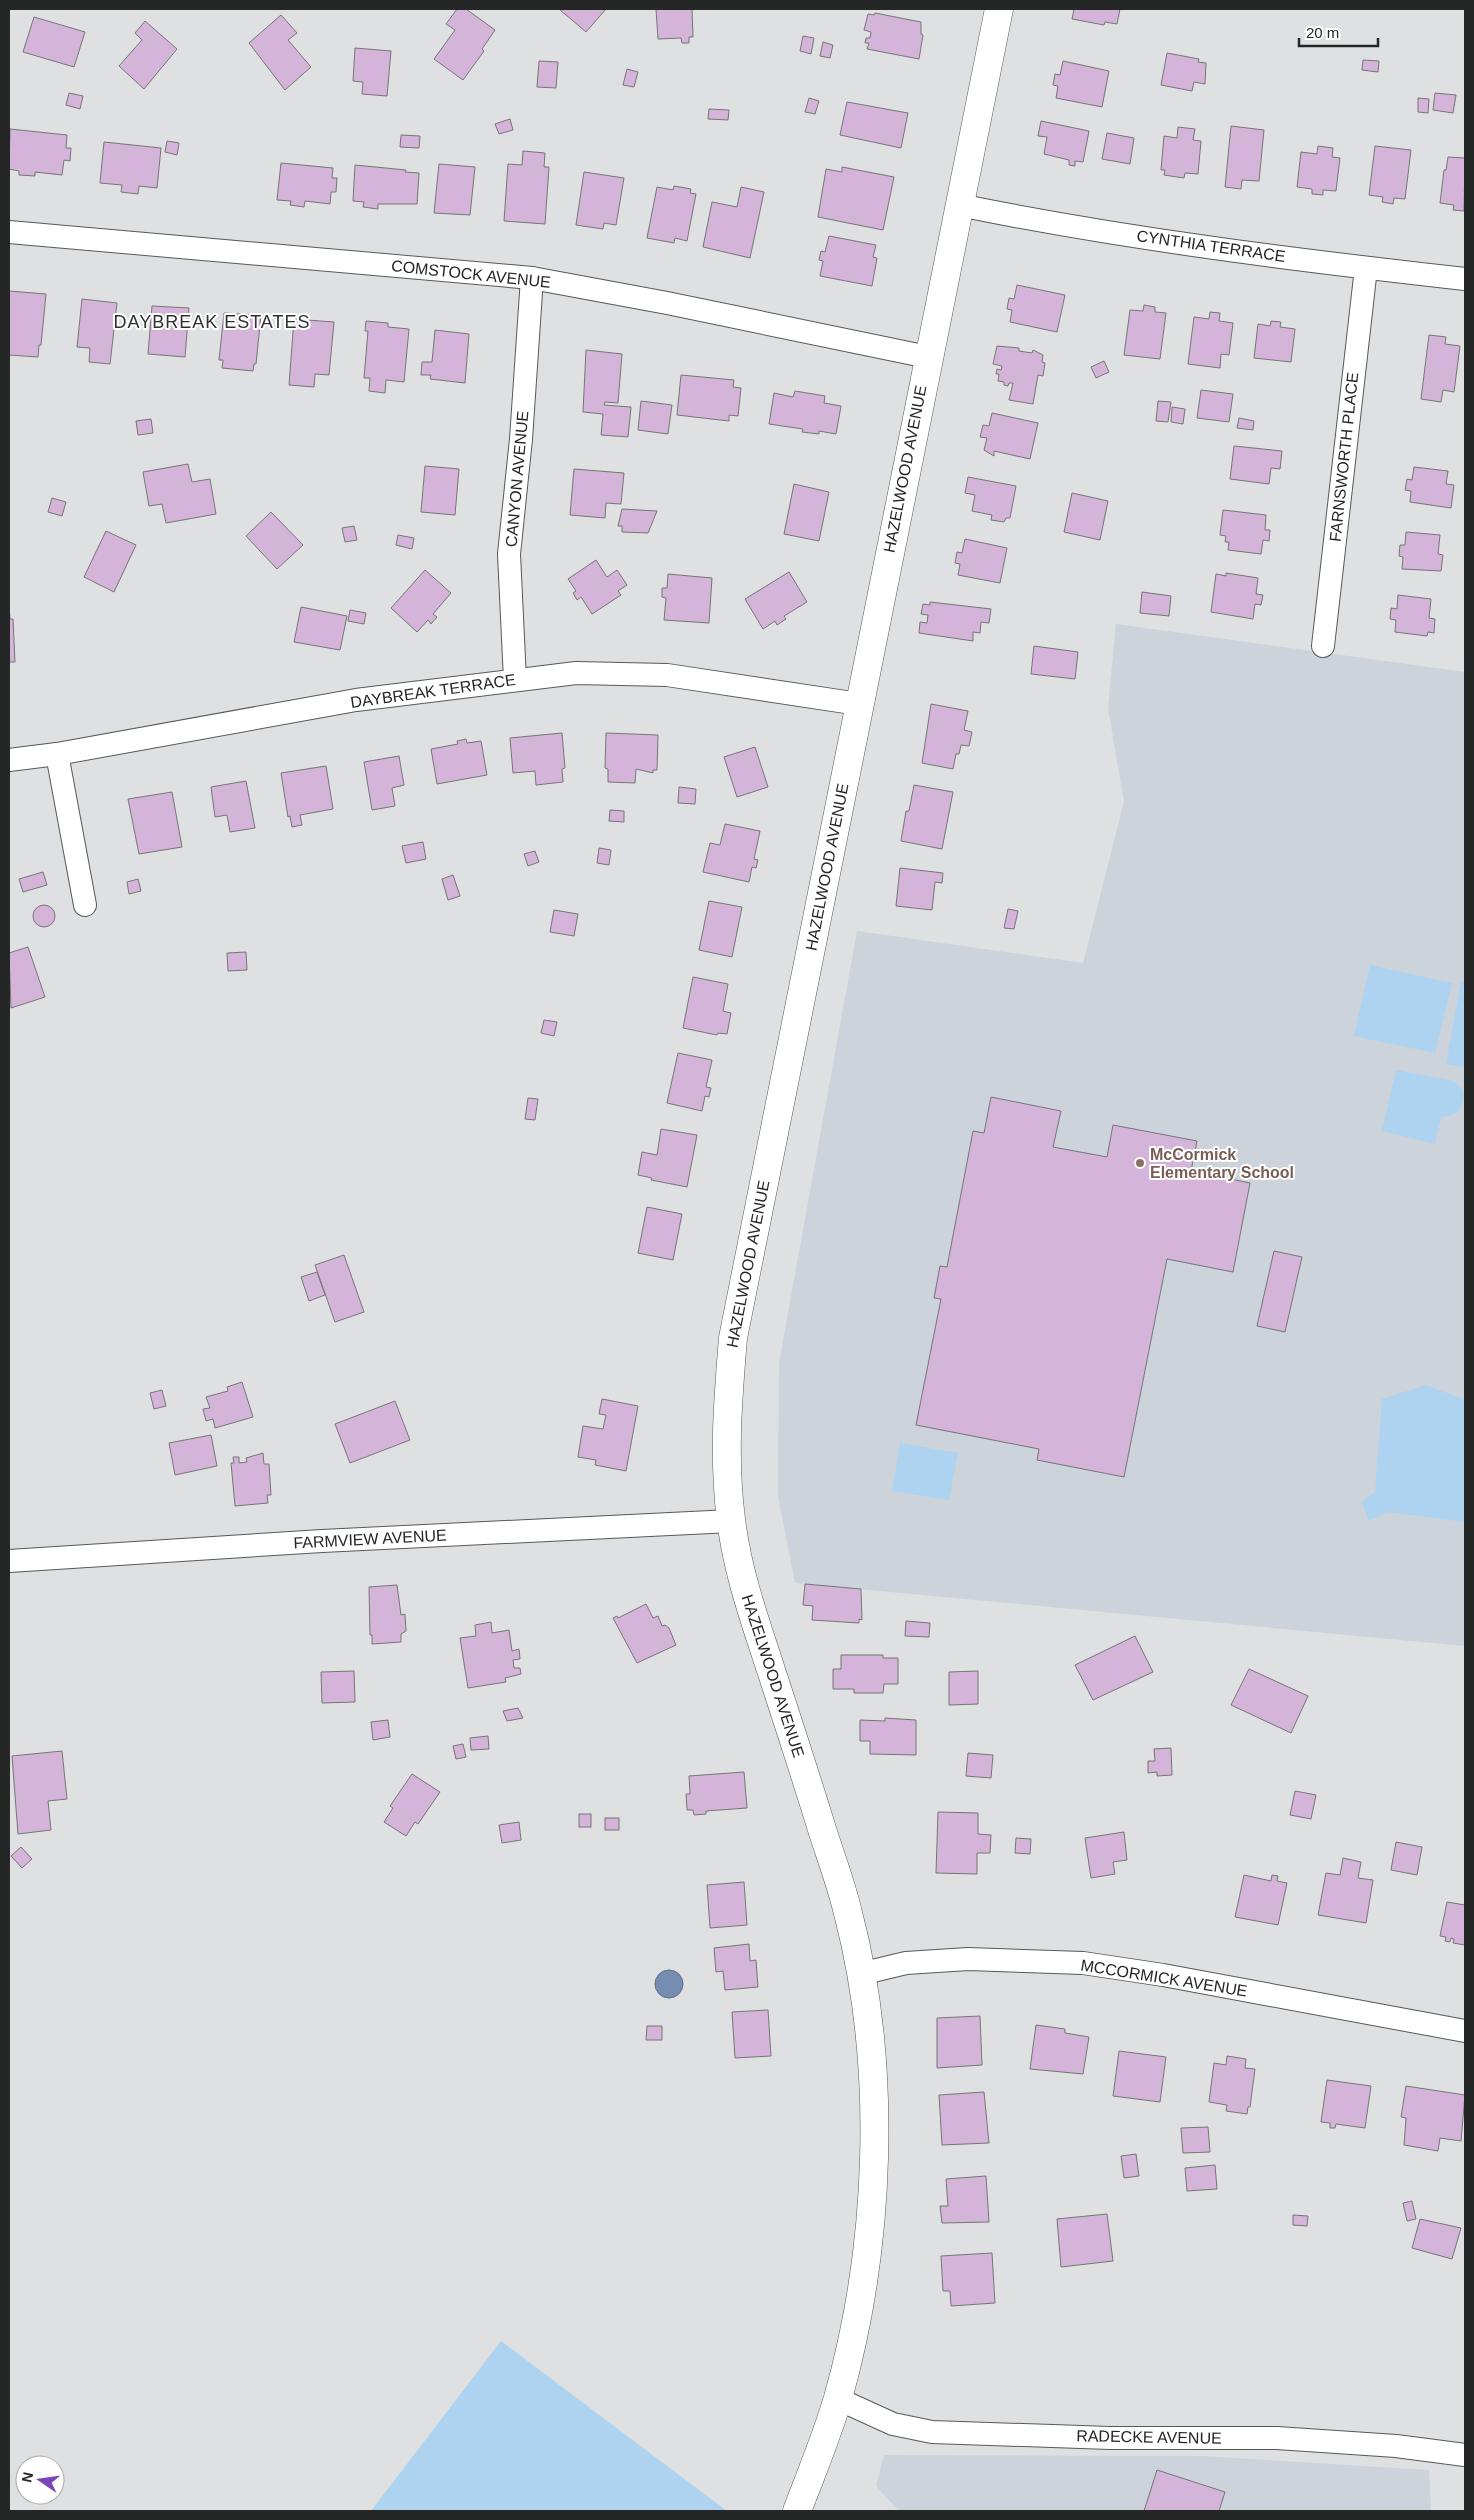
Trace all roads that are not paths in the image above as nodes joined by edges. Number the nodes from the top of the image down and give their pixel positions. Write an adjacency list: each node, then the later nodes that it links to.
1 (999, 9): 2 (street, HAZELWOOD AVENUE)
2 (959, 206): 4 (street, CYNTHIA TERRACE); 7 (street, HAZELWOOD AVENUE)
3 (9, 232): 5 (street, COMSTOCK AVENUE)
4 (1366, 268): 6 (street, CYNTHIA TERRACE); 8 (street, FARNSWORTH PLACE)
5 (532, 278): 7 (street, COMSTOCK AVENUE); 9 (street, CANYON AVENUE)
6 (1465, 279)
7 (928, 357): 10 (street, HAZELWOOD AVENUE)
8 (1323, 646)
9 (514, 680): 10 (street, DAYBREAK TERRACE); 11 (street, DAYBREAK TERRACE)
10 (859, 704): 14 (street, HAZELWOOD AVENUE)
11 (57, 754): 12 (street, DAYBREAK TERRACE); 13 (street)
12 (9, 760)
13 (85, 905)
14 (731, 1521): 15 (street, FARMVIEW AVENUE); 16 (street, HAZELWOOD AVENUE)
15 (9, 1561)
16 (860, 1974): 17 (street, MCCORMICK AVENUE); 18 (street, HAZELWOOD AVENUE)
17 (1465, 2031)
18 (838, 2399): 19 (street, RADECKE AVENUE); 20 (street, HAZELWOOD AVENUE)
19 (1465, 2455)
20 (797, 2511)

